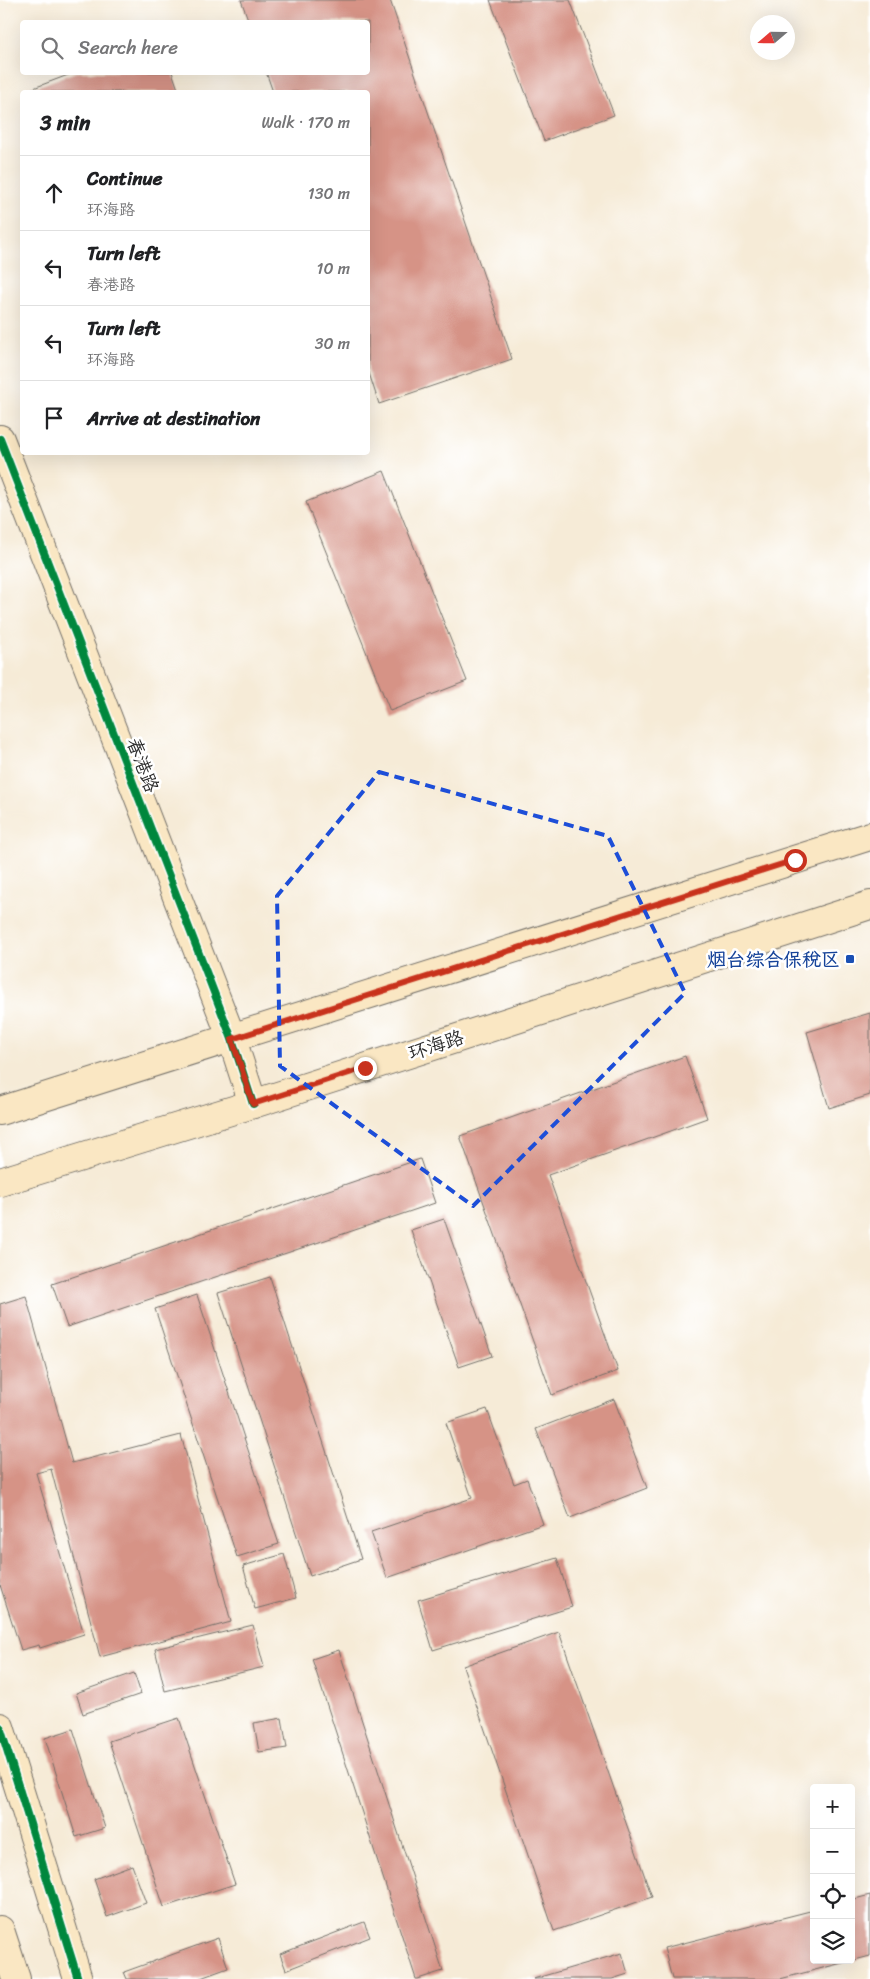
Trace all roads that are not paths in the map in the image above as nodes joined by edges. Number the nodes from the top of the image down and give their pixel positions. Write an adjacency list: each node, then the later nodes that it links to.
1 (0, 440): 4 (main road, 春港路)
2 (870, 836): 4 (main road)
3 (870, 905): 5 (main road, 环海路)
4 (232, 1039): 5 (main road, 春港路); 6 (main road)
5 (253, 1104): 7 (main road, 环海路)
6 (0, 1111)
7 (0, 1182)
8 (0, 1727): 11 (main road)
9 (0, 1930): 10 (main road)
10 (16, 1979)
11 (78, 1979)

